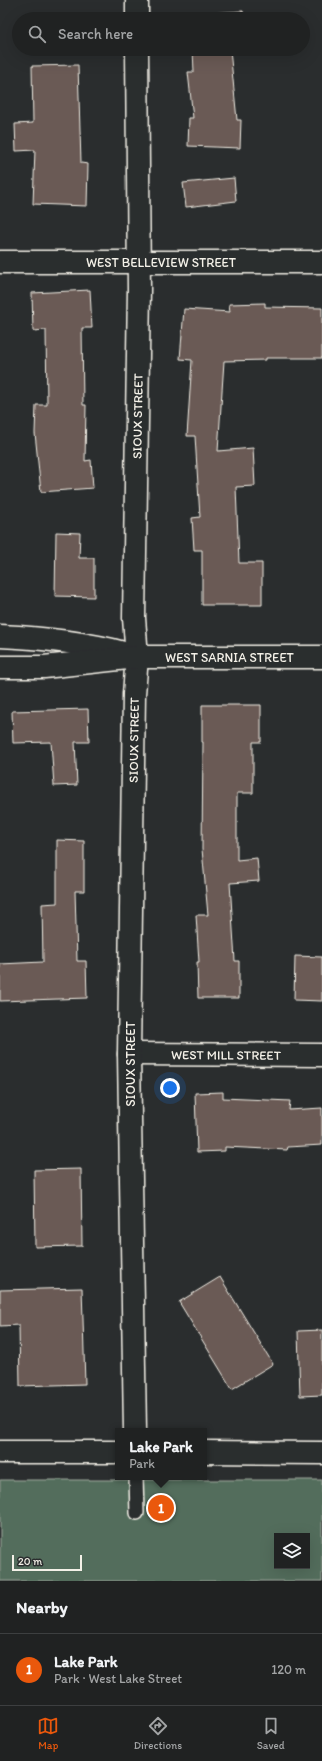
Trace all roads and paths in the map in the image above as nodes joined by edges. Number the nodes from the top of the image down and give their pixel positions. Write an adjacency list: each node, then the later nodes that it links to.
1 (137, 0): 2 (street)
2 (137, 12)
3 (137, 56): 4 (street, SIOUX STREET)
4 (139, 261): 5 (street, WEST BELLEVIEW STREET); 6 (street, WEST BELLEVIEW STREET); 8 (street, SIOUX STREET)
5 (0, 262)
6 (322, 262)
7 (0, 636): 8 (street, WEST SARNIA STREET)
8 (137, 656): 9 (street, WEST SARNIA STREET); 10 (street, WEST SARNIA STREET); 11 (street, SIOUX STREET)
9 (322, 656)
10 (0, 667)
11 (129, 1054): 12 (street, WEST MILL STREET); 13 (street, SIOUX STREET)
12 (322, 1055)
13 (135, 1428)
14 (0, 1452): 15 (street)
15 (115, 1452)
16 (207, 1452): 17 (street)
17 (322, 1452)
18 (136, 1480): 19 (lane)
19 (137, 1513)

